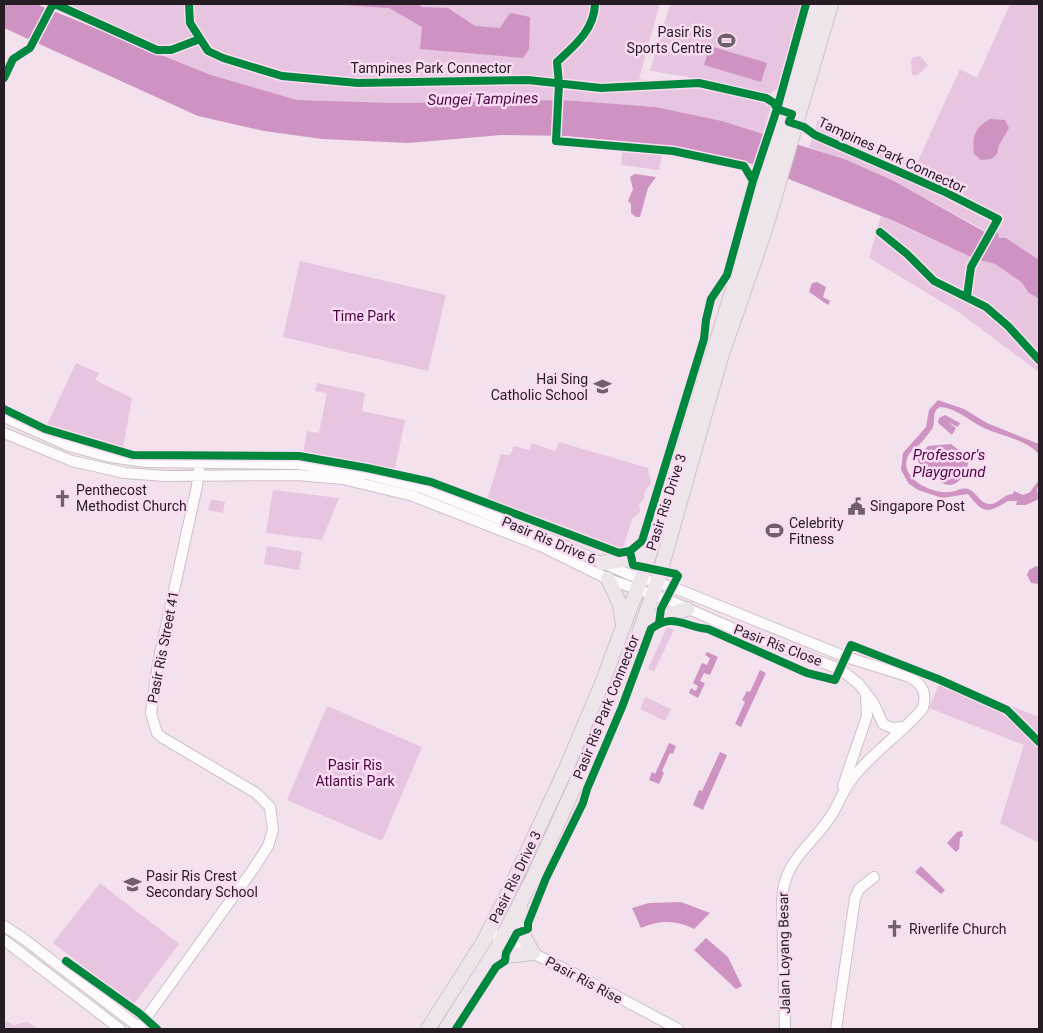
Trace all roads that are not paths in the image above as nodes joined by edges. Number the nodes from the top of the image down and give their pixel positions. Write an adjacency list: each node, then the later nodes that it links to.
1 (817, 4): 3 (main road, Pasir Ris Drive 3)
2 (831, 4): 3 (main road, Pasir Ris Drive 3)
3 (785, 137): 4 (main road, Pasir Ris Drive 3)
4 (774, 176): 8 (main road, Pasir Ris Drive 3); 12 (main road, Pasir Ris Drive 3)
5 (4, 417): 7 (street, Pasir Ris Drive 6)
6 (4, 433): 7 (street, Pasir Ris Drive 6)
7 (199, 469): 9 (street, Pasir Ris Drive 6); 10 (street, Pasir Ris Drive 6); 33 (street, Pasir Ris Street 41)
8 (652, 545): 9 (main road); 11 (main road, Pasir Ris Drive 3)
9 (602, 563): 11 (street, Pasir Ris Drive 6)
10 (608, 579): 11 (street, Pasir Ris Drive 6); 15 (main road)
11 (640, 584): 12 (street, Pasir Ris Drive 6); 15 (main road, Pasir Ris Drive 3)
12 (655, 589): 13 (street, Pasir Ris Close); 14 (street, Pasir Ris Close); 17 (main road, Pasir Ris Drive 3)
13 (687, 609): 16 (street, Pasir Ris Close); 17 (main road)
14 (741, 614): 16 (street); 19 (street, Pasir Ris Close)
15 (623, 629): 26 (main road, Pasir Ris Drive 3)
16 (735, 629): 18 (street, Pasir Ris Close)
17 (639, 633): 24 (main road, Pasir Ris Drive 3)
18 (866, 695): 19 (street, Pasir Ris Close); 20 (street, Jalan Loyang Besar)
19 (903, 727): 21 (street, Jalan Loyang Besar)
20 (858, 742): 21 (street); 22 (street, Jalan Loyang Besar)
21 (878, 751): 22 (street, Jalan Loyang Besar)
22 (838, 803): 36 (street, Jalan Loyang Besar)
23 (874, 877): 37 (street)
24 (520, 905): 27 (main road, Pasir Ris Drive 3); 29 (main road)
25 (4, 926): 33 (street)
26 (489, 932): 27 (street, Pasir Ris Rise); 34 (main road, Pasir Ris Drive 3)
27 (502, 939): 29 (street, Pasir Ris Rise); 30 (main road, Pasir Ris Drive 3)
28 (4, 940): 32 (street)
29 (533, 953): 30 (main road); 31 (street, Pasir Ris Rise)
30 (485, 967): 35 (main road, Pasir Ris Drive 3)
31 (668, 1027)
32 (120, 1029)
33 (140, 1029)
34 (428, 1029)
35 (446, 1029)
36 (785, 1029)
37 (836, 1029)

